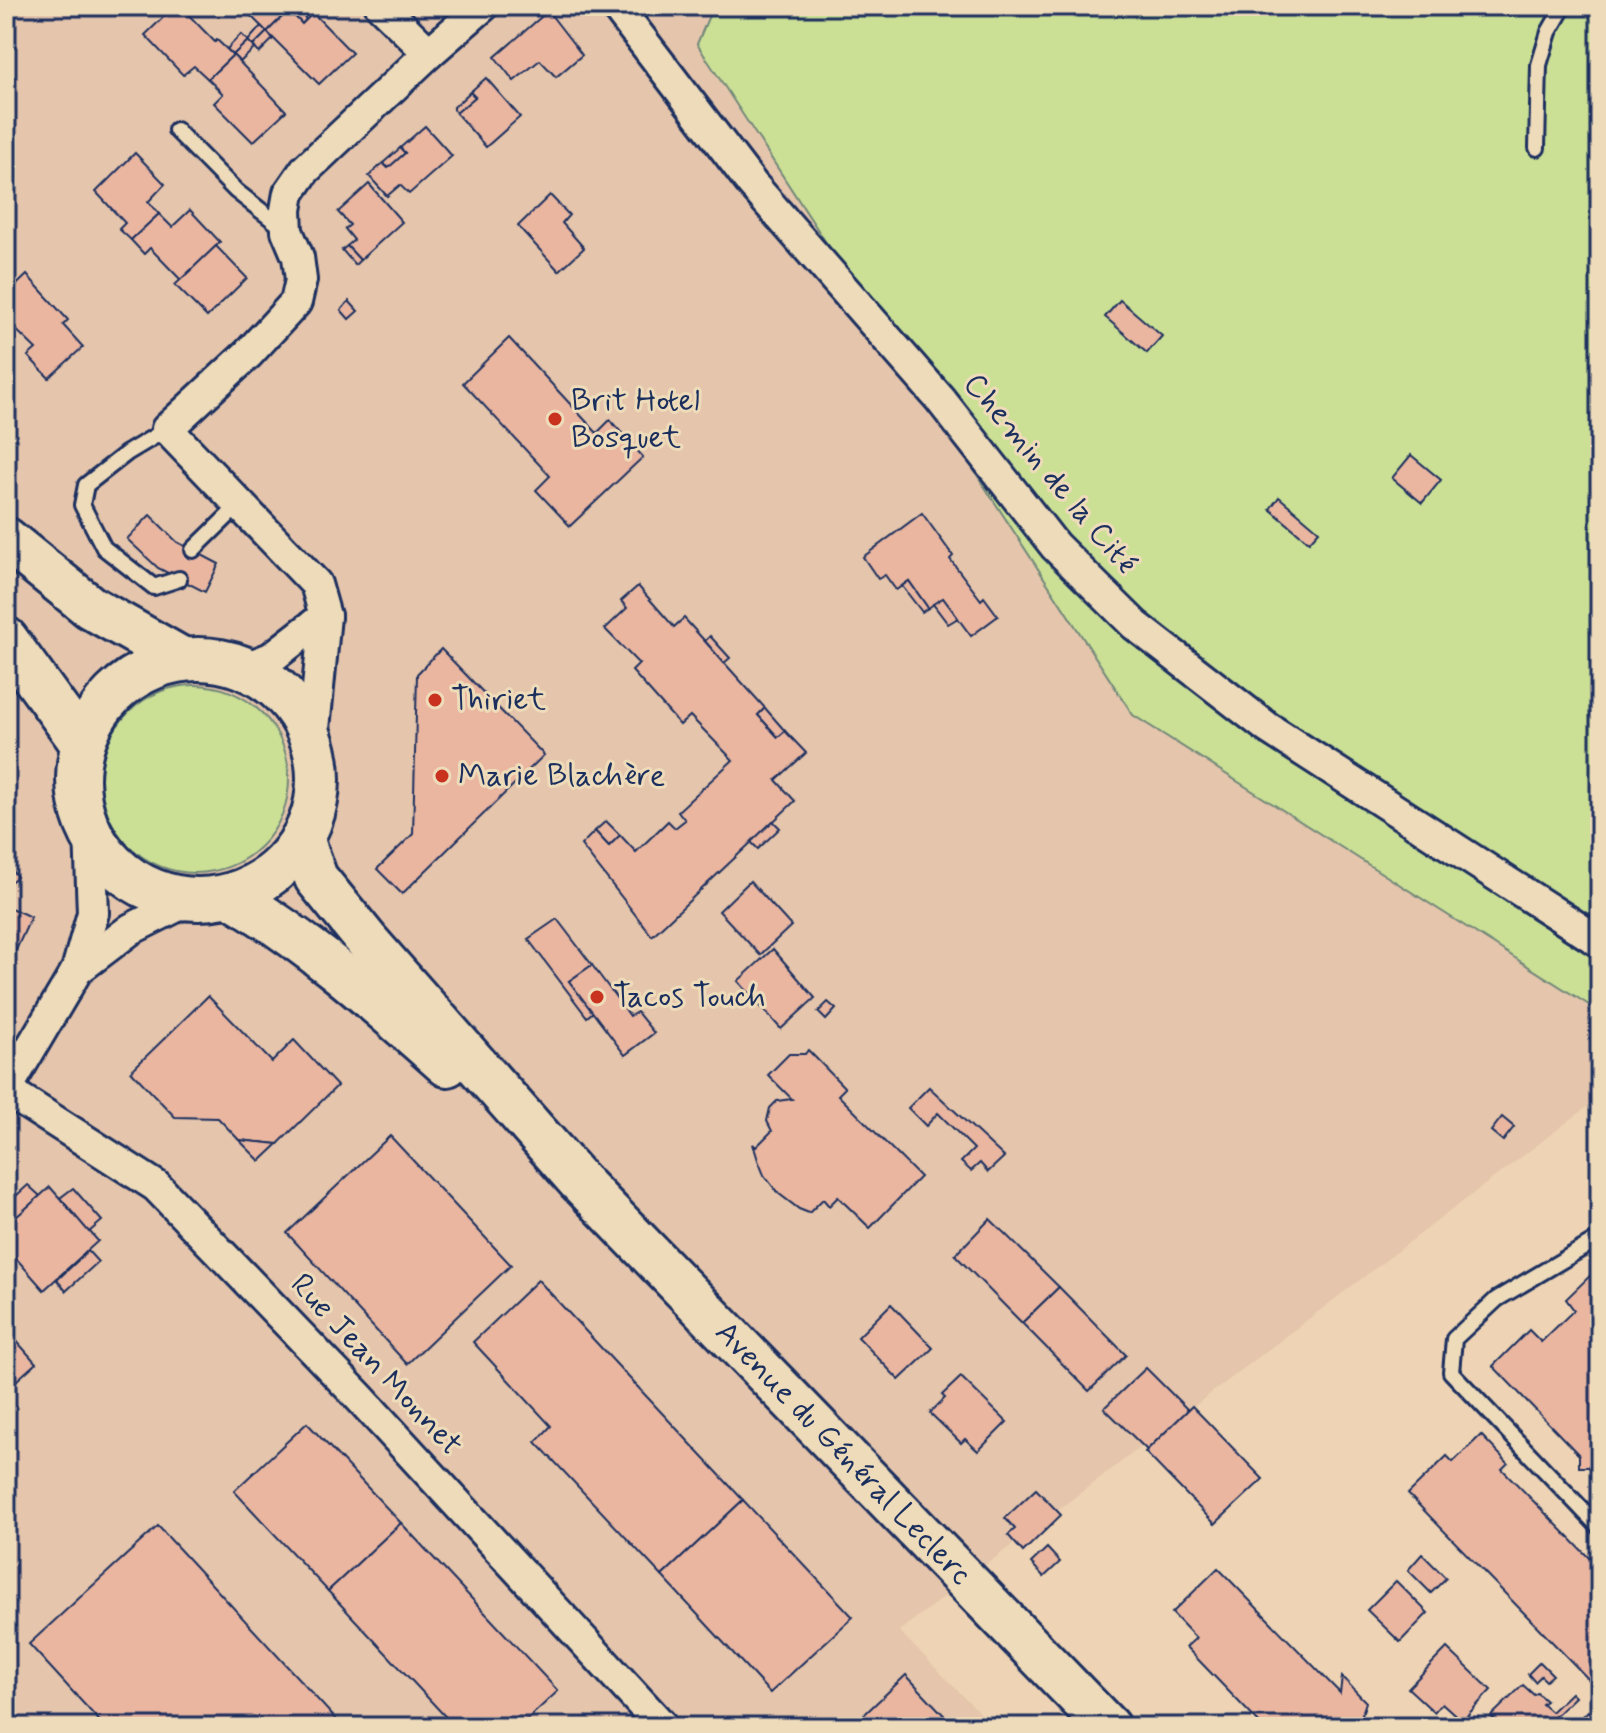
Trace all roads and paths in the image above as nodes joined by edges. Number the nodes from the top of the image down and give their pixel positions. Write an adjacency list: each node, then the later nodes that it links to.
1 (381, 6): 5 (street)
2 (483, 6): 5 (street)
3 (616, 6): 24 (street, Chemin de la Cité)
4 (1564, 6): 7 (lane)
5 (429, 53): 8 (street)
6 (176, 130): 8 (lane)
7 (1537, 148)
8 (287, 231): 9 (street)
9 (167, 429): 10 (street); 13 (lane)
10 (239, 505): 12 (lane); 14 (street)
11 (6, 539): 16 (main road)
12 (193, 550)
13 (179, 579)
14 (325, 616): 17 (street); 18 (street)
15 (6, 639): 19 (main road)
16 (182, 659): 17 (main road); 19 (main road)
17 (245, 668): 18 (main road)
18 (313, 739): 21 (main road)
19 (82, 744): 20 (main road)
20 (90, 832): 23 (main road); 25 (street, Rue Jean Monnet)
21 (303, 841): 22 (main road); 26 (main road, Avenue du Général Leclerc)
22 (231, 896): 23 (main road); 26 (main road, Avenue du Général Leclerc)
23 (189, 900): 25 (street, Rue Jean Monnet)
24 (1600, 942)
25 (77, 970): 29 (street, Rue Jean Monnet)
26 (579, 1181): 30 (main road, Avenue du Général Leclerc)
27 (1600, 1238): 28 (lane)
28 (1600, 1528)
29 (663, 1727)
30 (1108, 1727)

